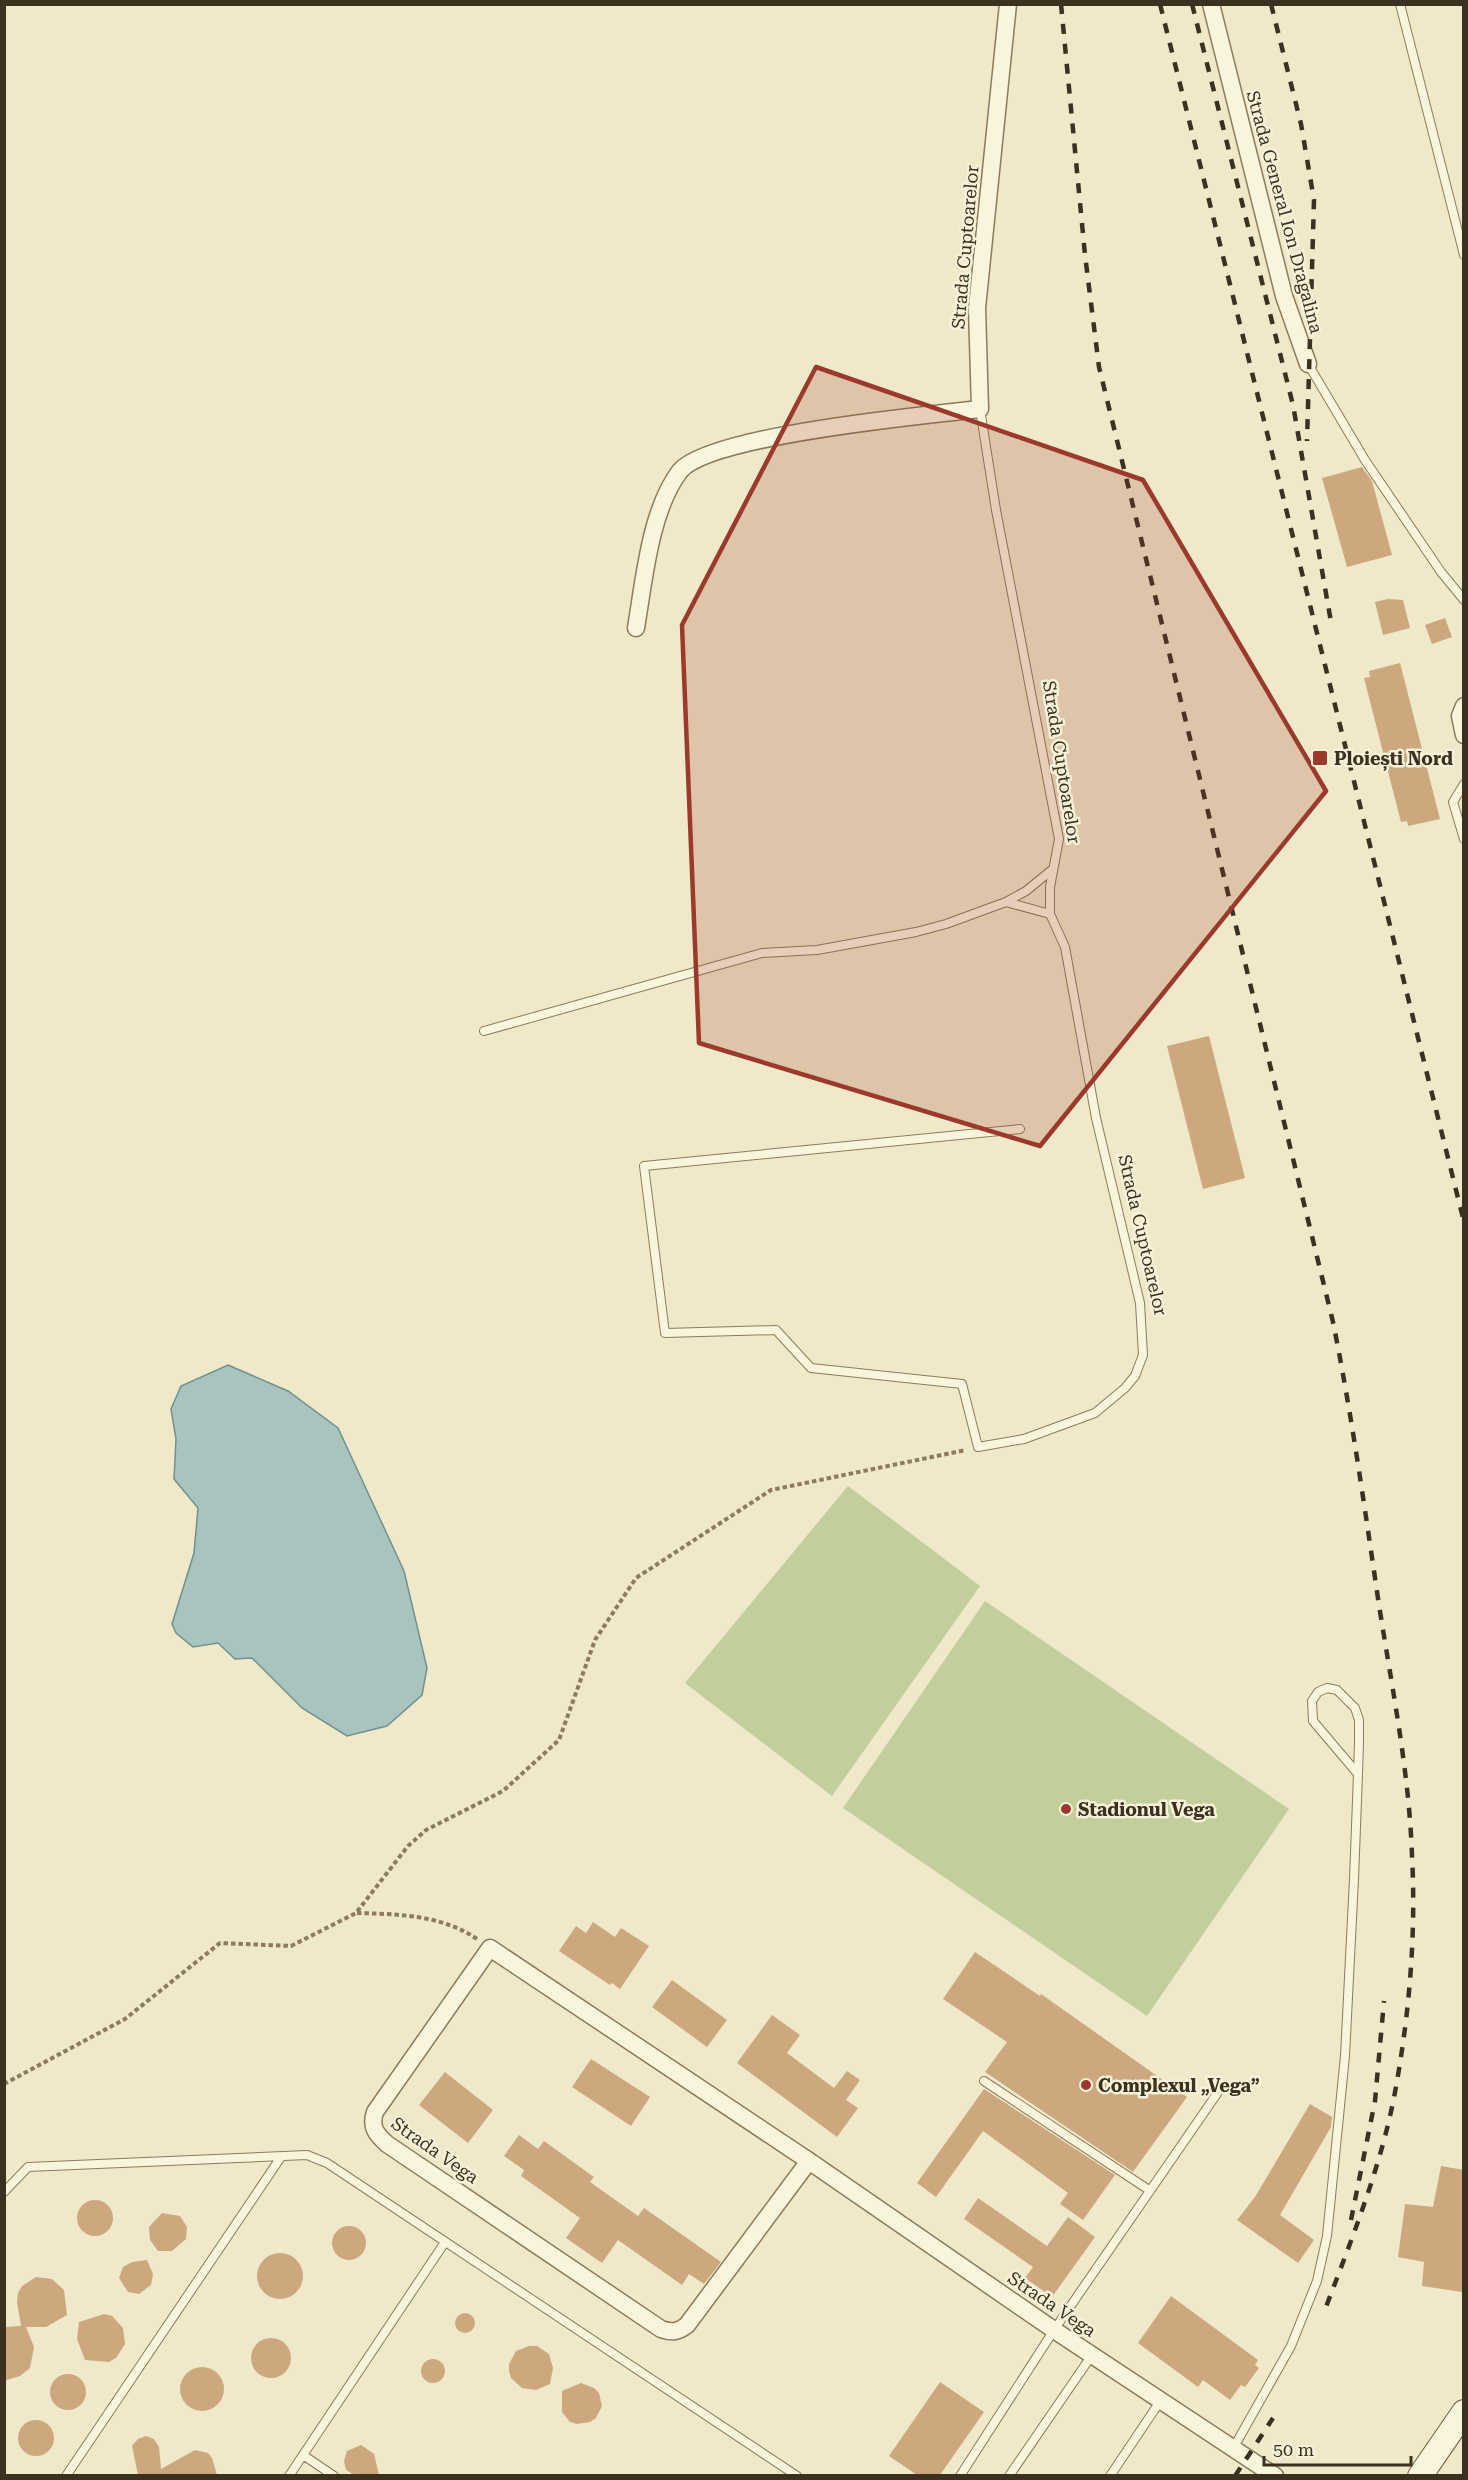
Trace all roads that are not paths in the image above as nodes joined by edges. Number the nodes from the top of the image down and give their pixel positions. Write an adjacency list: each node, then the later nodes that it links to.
1 (1008, 4): 6 (street, Strada Cuptoarelor)
2 (1211, 4): 5 (street, Strada General Ion Dragalina)
3 (1400, 4): 4 (lane)
4 (1464, 255)
5 (1308, 364): 7 (lane, Strada General Ion Dragalina)
6 (980, 409): 8 (street); 13 (lane, Strada Cuptoarelor)
7 (1464, 600)
8 (636, 628)
9 (1464, 706): 10 (street)
10 (1464, 735)
11 (1464, 784): 12 (lane)
12 (1464, 839)
13 (1053, 869): 14 (lane); 15 (lane, Strada Cuptoarelor)
14 (1006, 902): 15 (lane); 16 (lane)
15 (1050, 914): 17 (lane, Strada Cuptoarelor)
16 (484, 1031)
17 (1020, 1129)
18 (1358, 1774): 18 (lane); 30 (lane)
19 (984, 2081): 23 (lane)
20 (1223, 2085): 23 (lane)
21 (281, 2157): 24 (lane); 25 (lane); 32 (lane)
22 (809, 2160): 22 (street, Strada Vega); 26 (street, Strada Vega)
23 (1149, 2190): 26 (lane)
24 (4, 2192)
25 (445, 2242): 31 (lane); 35 (lane)
26 (1054, 2330): 27 (street, Strada Vega); 36 (lane)
27 (1093, 2354): 28 (street, Strada Vega); 37 (lane)
28 (1161, 2399): 30 (street, Strada Vega); 38 (lane)
29 (1464, 2412): 40 (main road)
30 (1234, 2447): 39 (street, Strada Vega)
31 (303, 2455): 33 (lane); 34 (lane)
32 (66, 2475)
33 (289, 2475)
34 (334, 2475)
35 (797, 2475)
36 (960, 2475)
37 (1009, 2475)
38 (1110, 2475)
39 (1275, 2475)
40 (1420, 2475)

